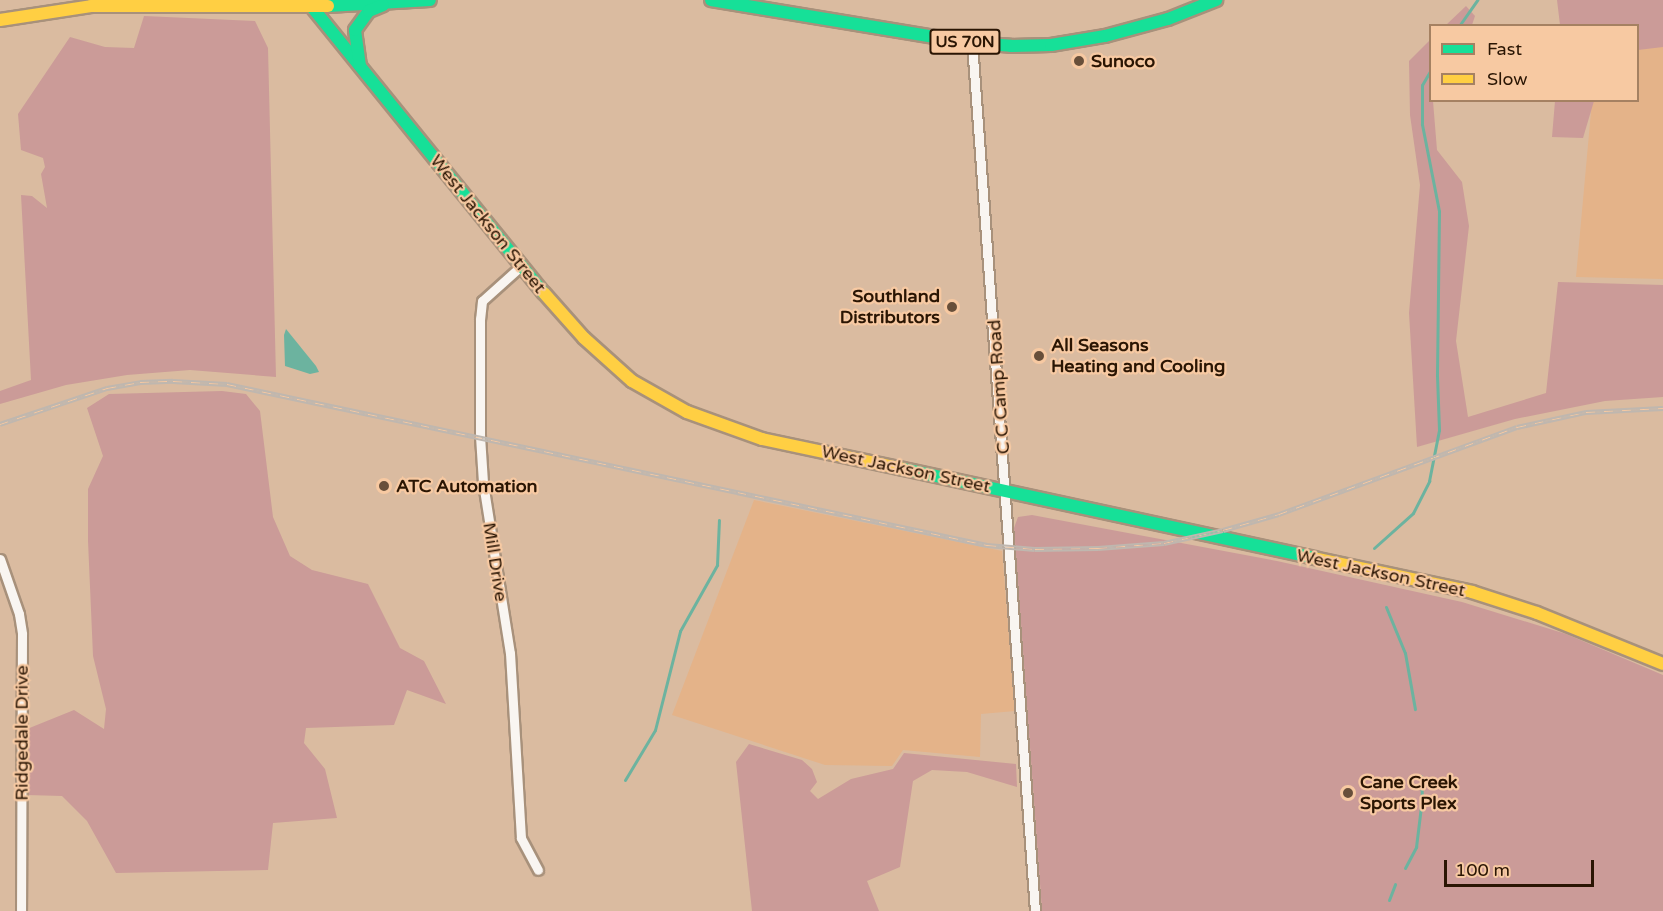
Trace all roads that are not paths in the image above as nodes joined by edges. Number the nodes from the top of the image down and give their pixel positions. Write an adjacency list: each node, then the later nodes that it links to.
1 (430, 0): 4 (street)
2 (711, 0): 6 (street, US 70N)
3 (1216, 0): 8 (street, US 70N)
4 (390, 2): 5 (street); 9 (street)
5 (310, 3): 7 (street); 9 (street, West Jackson Street)
6 (743, 3): 8 (street, US 70N)
7 (0, 20)
8 (972, 43): 11 (street, C C Camp Road)
9 (360, 66): 10 (street, West Jackson Street)
10 (521, 266): 11 (street, West Jackson Street); 14 (street, Mill Drive)
11 (1006, 490): 13 (street, West Jackson Street); 16 (street, C C Camp Road)
12 (0, 559): 15 (street, Ridgedale Drive)
13 (1663, 664)
14 (538, 870)
15 (21, 911)
16 (1035, 911)

